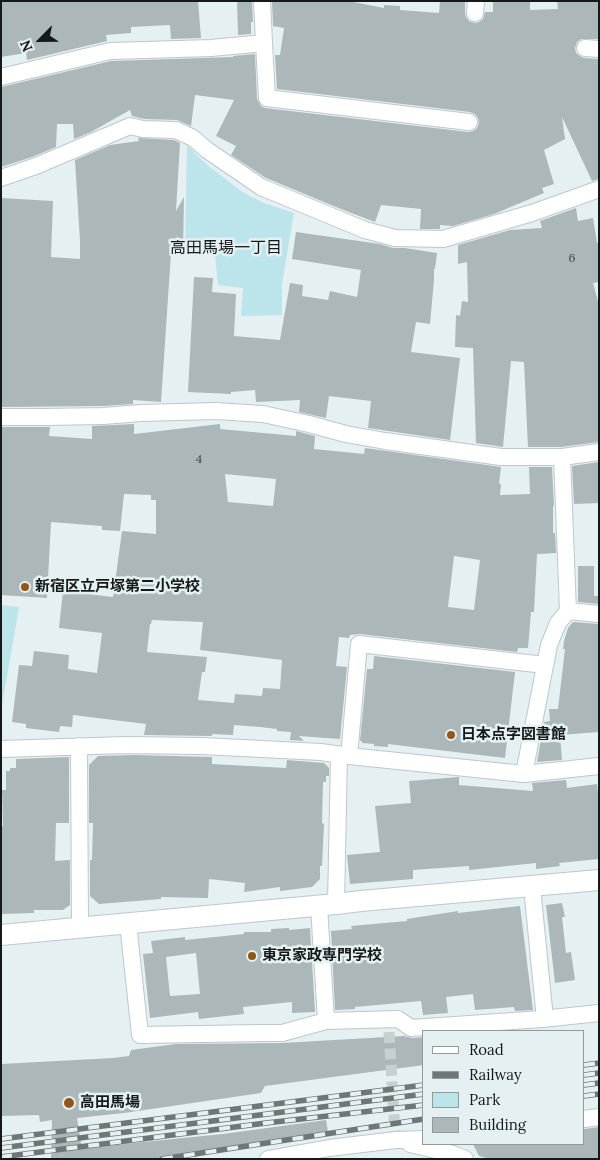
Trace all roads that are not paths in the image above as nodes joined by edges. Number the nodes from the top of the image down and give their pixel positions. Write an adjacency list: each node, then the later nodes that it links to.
1 (262, 1): 2 (street)
2 (264, 43): 3 (street); 4 (street)
3 (1, 77)
4 (469, 122)
5 (1, 178): 6 (street)
6 (599, 189)
7 (1, 417): 9 (street)
8 (599, 452): 9 (street)
9 (562, 456): 10 (street)
10 (568, 611): 11 (street); 12 (street)
11 (599, 614)
12 (545, 665): 15 (street); 17 (street)
13 (79, 746): 14 (street); 15 (street); 22 (street)
14 (1, 749)
15 (344, 756): 17 (street); 20 (street)
16 (599, 766): 17 (street)
17 (524, 774)
18 (599, 880): 19 (street)
19 (532, 887): 20 (street); 25 (street)
20 (328, 905): 21 (street); 26 (street)
21 (128, 922): 22 (street); 26 (street)
22 (80, 927): 23 (street)
23 (1, 935)
24 (599, 1012): 25 (street)
25 (545, 1018): 26 (street)
26 (326, 1021)
27 (599, 1117): 28 (street)
28 (585, 1119)
29 (422, 1139): 30 (street)
30 (404, 1140): 31 (street); 33 (street)
31 (329, 1154): 32 (street)
32 (268, 1159)
33 (466, 1159)

